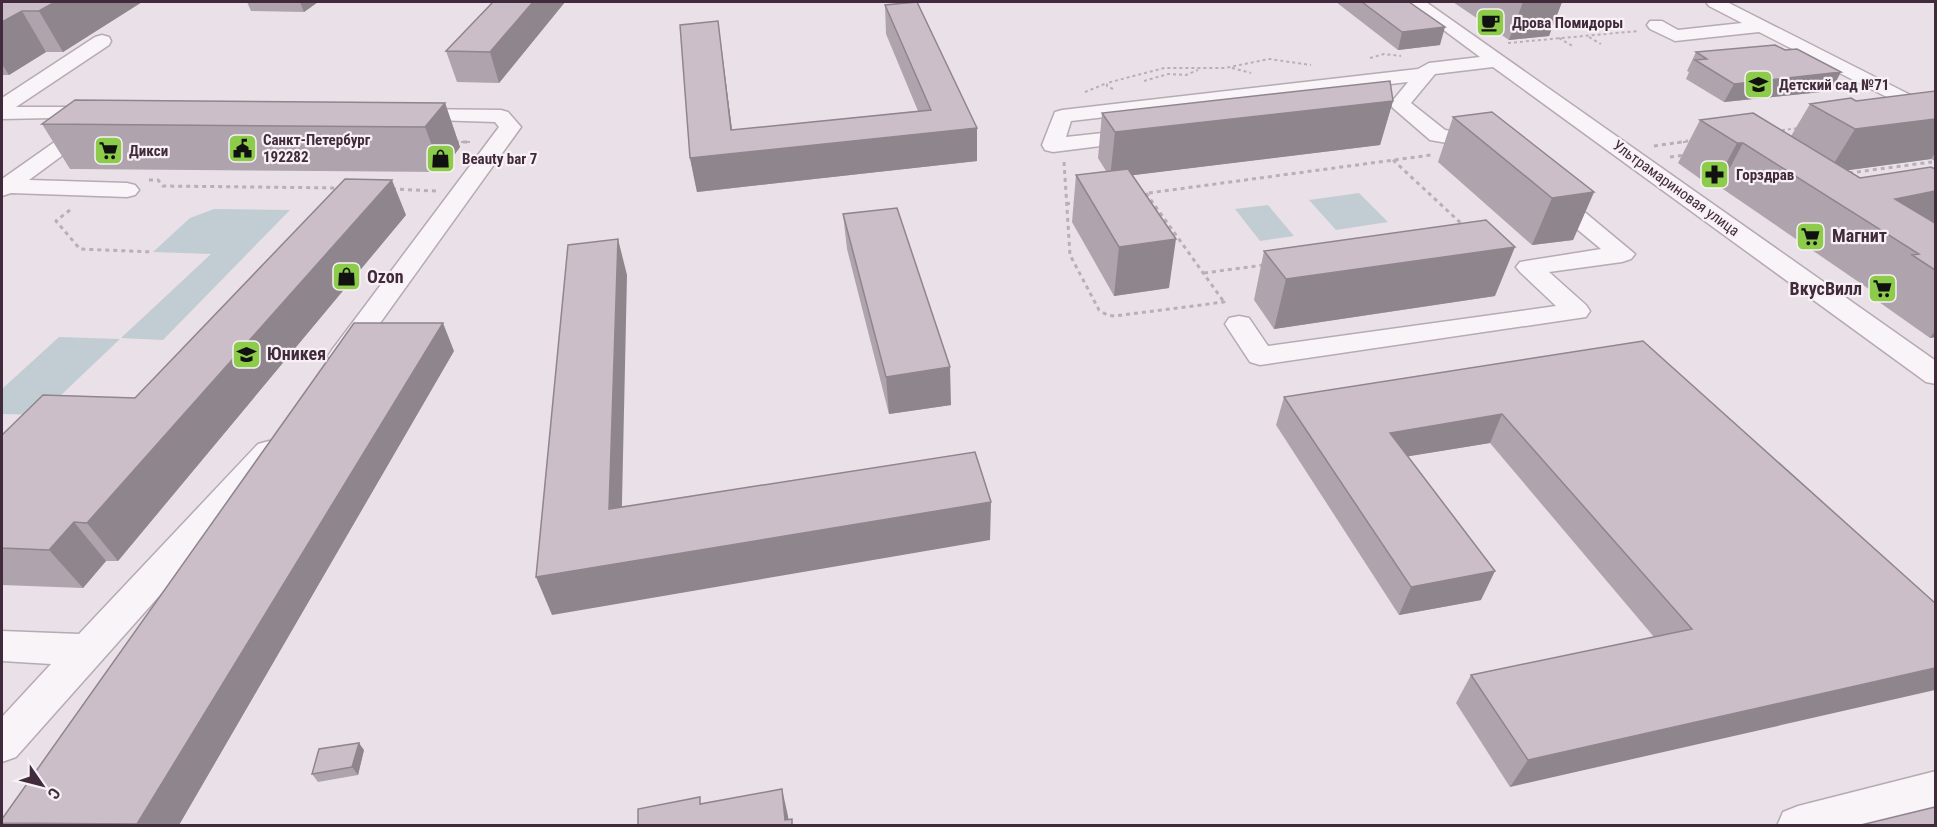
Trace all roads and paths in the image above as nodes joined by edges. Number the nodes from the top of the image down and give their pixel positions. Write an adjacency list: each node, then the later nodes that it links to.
1 (1415, 2): 10 (street, Ультрамариновая улица)
2 (1714, 2): 3 (street)
3 (1763, 26): 4 (street); 22 (street)
4 (1659, 27): 5 (path)
5 (1588, 36): 6 (path); 8 (path)
6 (1559, 38): 9 (path); 10 (path)
7 (102, 41): 20 (street)
8 (1601, 44)
9 (1574, 47)
10 (1500, 52): 14 (street); 33 (street, Ультрамариновая улица)
11 (1202, 68): 16 (path)
12 (1232, 68): 15 (path)
13 (1131, 75): 16 (path)
14 (1414, 75): 28 (street); 41 (street)
15 (1257, 80)
16 (1144, 81): 18 (path)
17 (1107, 83): 19 (path)
18 (1148, 88)
19 (1080, 95)
20 (2, 107)
21 (2, 113): 47 (street)
22 (1932, 114): 24 (street)
23 (394, 115): 63 (street)
24 (1889, 117)
25 (1803, 127): 26 (path)
26 (1795, 128): 27 (path); 29 (path)
27 (1771, 131)
28 (1157, 133)
29 (1804, 134)
30 (1701, 140): 33 (path)
31 (453, 142): 32 (path)
32 (477, 142)
33 (1623, 150): 62 (street, Ультрамариновая улица)
34 (1438, 154): 40 (path)
35 (1688, 155): 37 (path)
36 (1923, 157): 42 (path)
37 (1665, 158)
38 (1903, 159): 43 (path)
39 (1064, 160): 55 (path)
40 (1393, 160): 52 (path); 56 (path)
41 (1508, 160)
42 (1934, 162): 43 (path)
43 (1913, 164): 44 (path)
44 (1838, 174)
45 (1534, 182): 61 (street)
46 (138, 185): 48 (path); 49 (street)
47 (3, 188): 49 (street)
48 (341, 188)
49 (97, 189): 57 (path)
50 (385, 189): 51 (path)
51 (439, 191)
52 (1146, 193): 53 (path); 59 (path)
53 (1138, 194)
54 (1088, 201): 55 (path)
55 (1066, 204): 60 (path)
56 (1473, 234)
57 (153, 252)
58 (1274, 263): 59 (path)
59 (1204, 273): 60 (path)
60 (1224, 302): 61 (path)
61 (1239, 324)
62 (1934, 372)
63 (326, 377)
64 (284, 435): 66 (street)
65 (2, 646): 66 (street)
66 (89, 650): 67 (street)
67 (2, 744)
68 (1935, 790): 69 (street)
69 (1798, 825)

